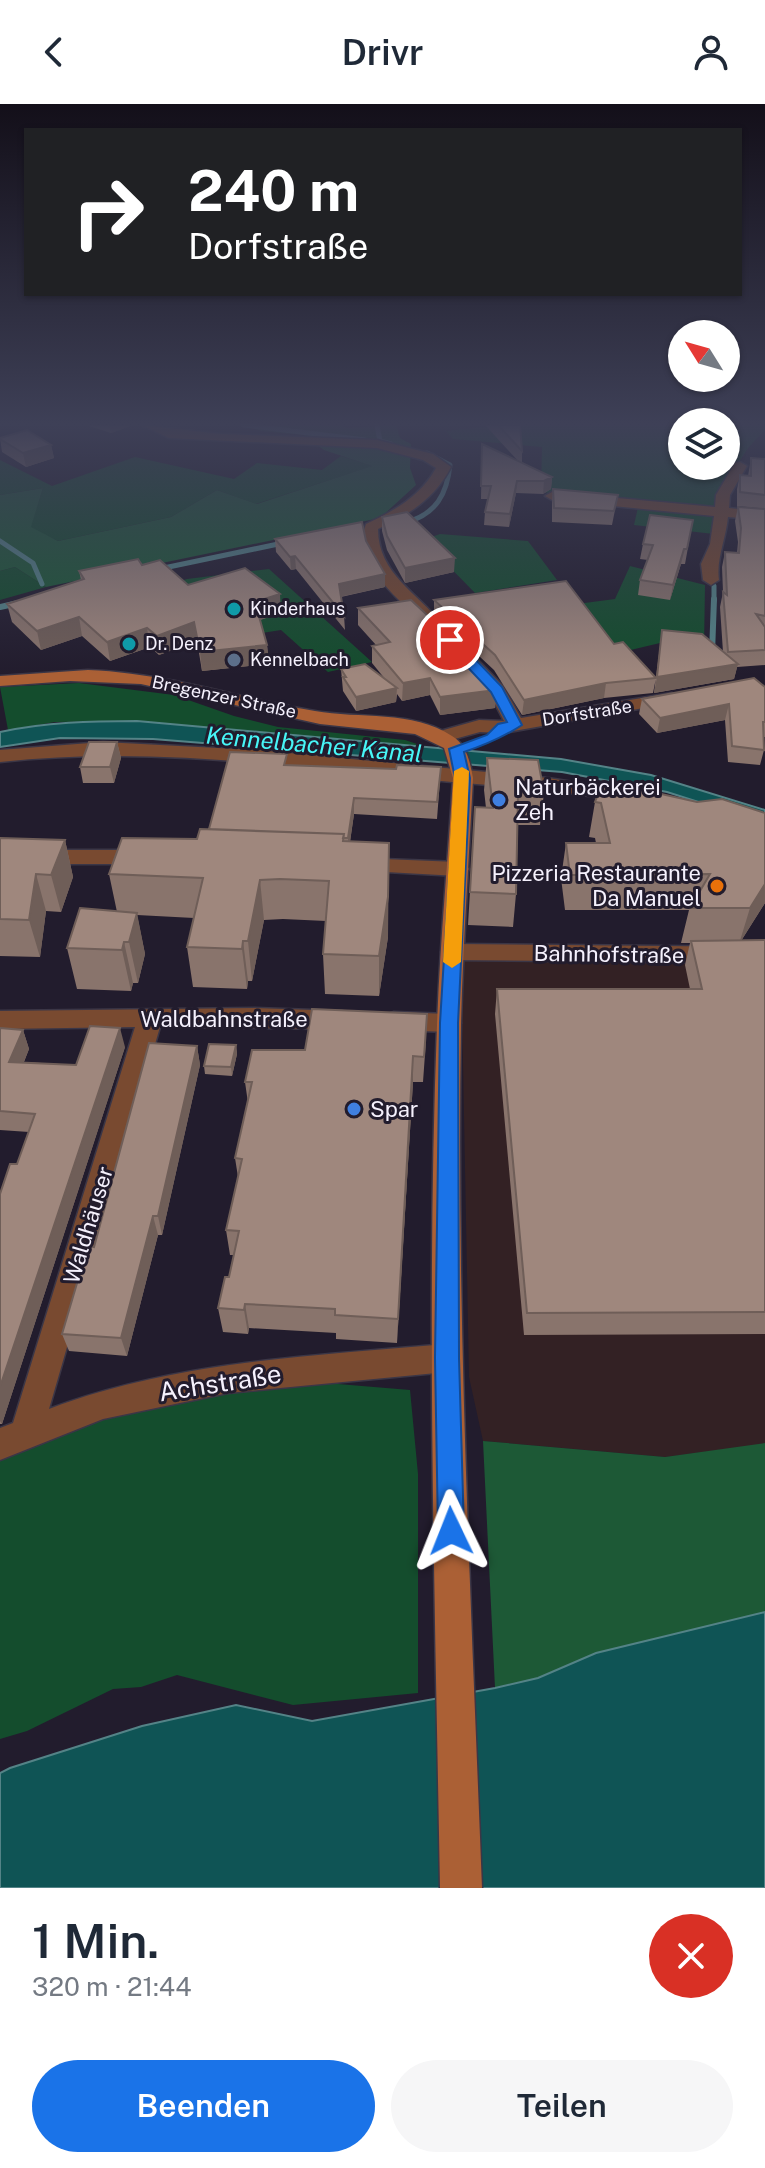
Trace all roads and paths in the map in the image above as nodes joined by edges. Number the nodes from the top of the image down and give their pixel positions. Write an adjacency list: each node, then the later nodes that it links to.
1 (405, 508): 9 (street)
2 (674, 508): 4 (street)
3 (722, 508): 4 (street)
4 (721, 513): 5 (street); 6 (street)
5 (765, 516)
6 (711, 580)
7 (0, 681): 10 (main road, Bregenzer Straße)
8 (690, 695): 9 (street, Dorfstraße)
9 (509, 726): 10 (street, Dorfstraße)
10 (448, 742): 12 (main road)
11 (0, 756): 12 (street)
12 (463, 778): 13 (street); 17 (main road)
13 (655, 803)
14 (0, 857): 15 (street)
15 (167, 857)
16 (331, 864): 17 (street)
17 (458, 869): 18 (main road)
18 (453, 952): 19 (street, Bahnhofstraße); 22 (main road)
19 (765, 955)
20 (150, 1018): 21 (street, Waldbahnstraße); 22 (street, Waldbahnstraße); 24 (street, Waldhäuser)
21 (0, 1020)
22 (449, 1023): 23 (main road)
23 (447, 1358): 24 (street, Achstraße); 25 (main road)
24 (13, 1438)
25 (461, 1888)

